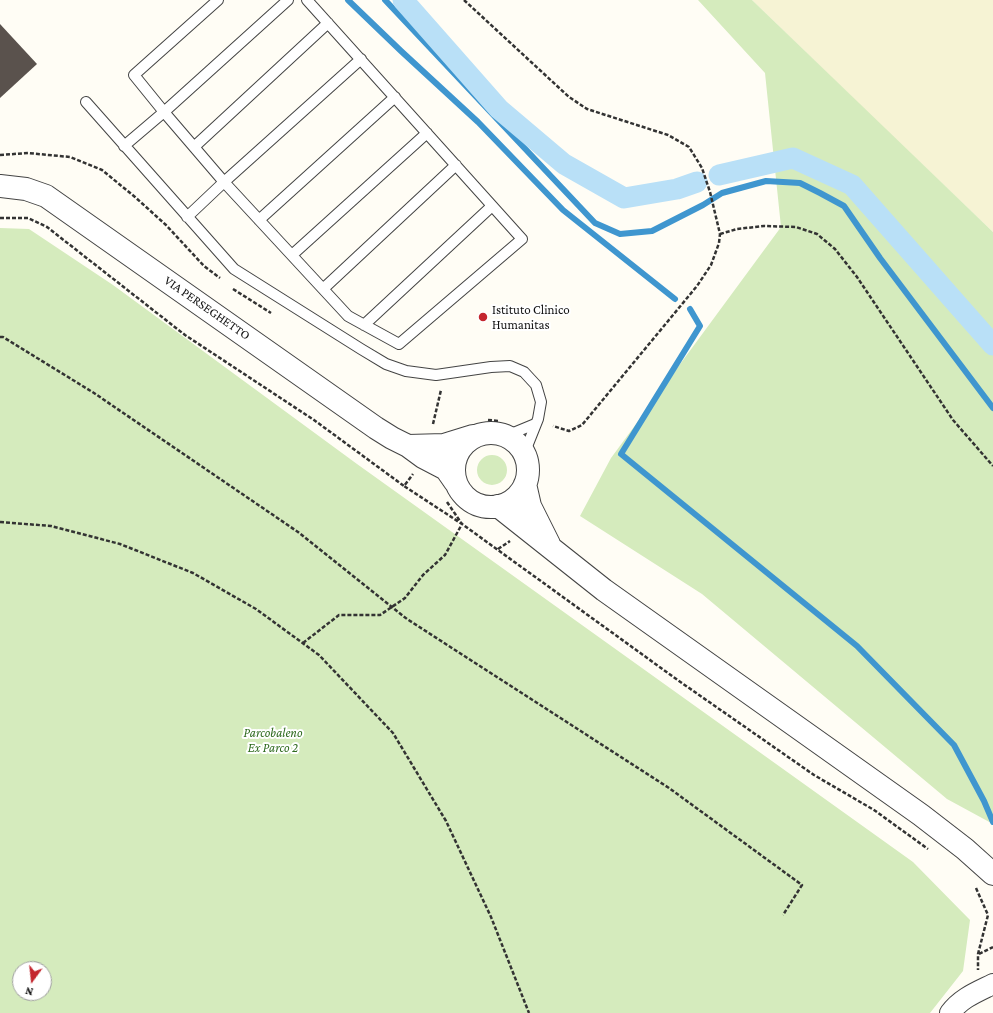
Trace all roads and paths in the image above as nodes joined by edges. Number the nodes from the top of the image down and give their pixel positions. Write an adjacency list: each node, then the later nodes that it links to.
1 (218, 0): 9 (lane)
2 (288, 0): 9 (lane)
3 (307, 0): 5 (lane)
4 (464, 0): 20 (path)
5 (328, 23): 6 (lane); 12 (lane)
6 (361, 60): 7 (lane); 14 (lane)
7 (395, 97): 10 (lane); 19 (lane)
8 (86, 102): 11 (lane)
9 (164, 112): 11 (lane); 12 (lane)
10 (427, 133): 13 (lane); 21 (lane)
11 (124, 146): 17 (lane)
12 (194, 147): 14 (lane)
13 (456, 165): 16 (lane); 22 (lane)
14 (224, 182): 17 (lane); 19 (lane)
15 (0, 186): 31 (street, VIA PERSEGHETTO)
16 (492, 206): 23 (lane); 23 (lane)
17 (187, 217): 26 (lane)
18 (0, 218): 36 (path)
19 (259, 220): 21 (lane)
20 (720, 234): 28 (path); 33 (path)
21 (292, 255): 22 (lane)
22 (322, 289): 23 (lane)
23 (364, 324)
24 (0, 337): 42 (path)
25 (442, 389): 27 (path)
26 (535, 424): 30 (lane); 32 (lane)
27 (433, 426)
28 (553, 426)
29 (476, 436): 30 (street); 31 (street, VIA PERSEGHETTO); 37 (street)
30 (506, 436): 32 (street)
31 (408, 446): 37 (street, VIA PERSEGHETTO)
32 (524, 454): 35 (street)
33 (993, 466)
34 (416, 470): 36 (path)
35 (525, 484): 38 (street); 41 (street)
36 (404, 486): 40 (path)
37 (450, 491): 38 (street); 40 (path)
38 (498, 506): 41 (street)
39 (0, 522): 43 (path)
40 (462, 524): 42 (path); 44 (path)
41 (553, 550): 45 (street)
42 (392, 607): 43 (path); 46 (path)
43 (303, 643): 49 (path)
44 (930, 851)
45 (988, 877): 47 (path)
46 (783, 915)
47 (993, 947)
48 (993, 984): 50 (street)
49 (529, 1013)
50 (950, 1013)

